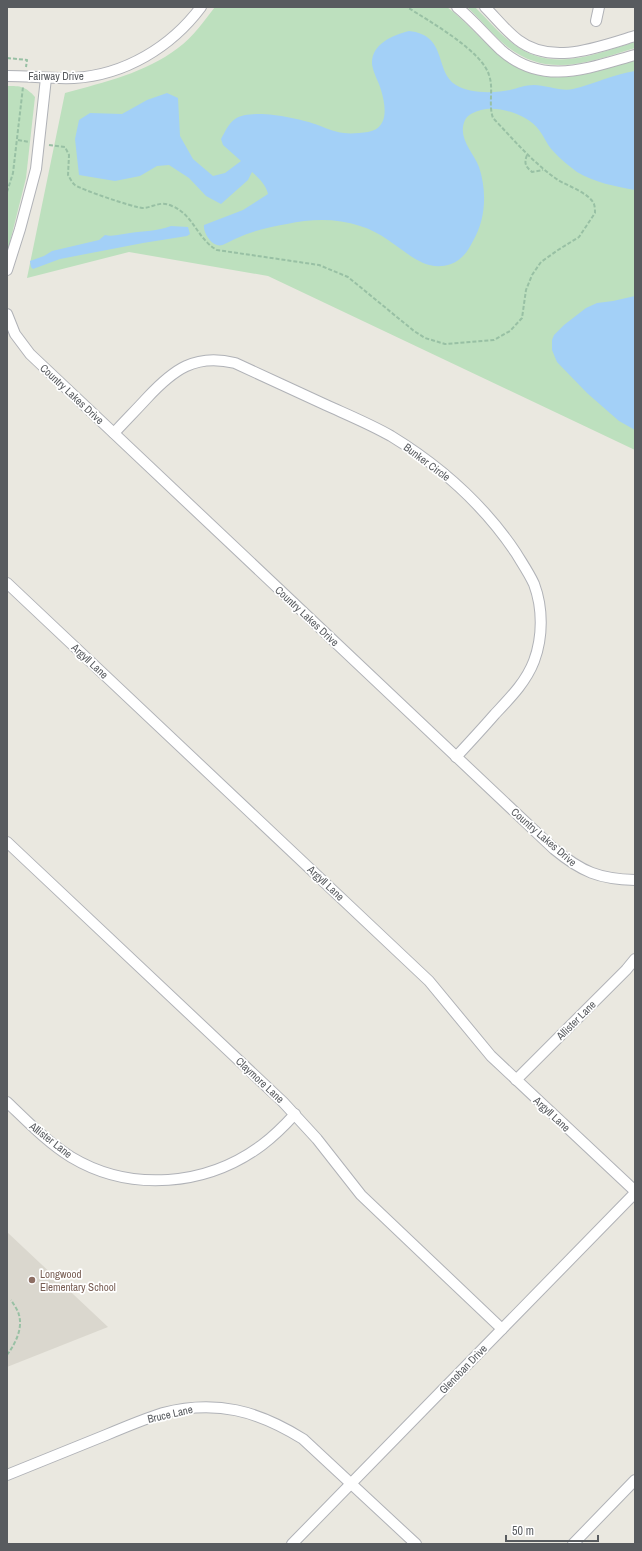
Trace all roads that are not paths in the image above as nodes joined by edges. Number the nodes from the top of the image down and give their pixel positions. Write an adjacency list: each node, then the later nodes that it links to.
1 (201, 7): 9 (street, Fairway Drive)
2 (457, 7): 7 (street)
3 (485, 7): 6 (street)
4 (599, 7): 5 (street)
5 (596, 21)
6 (635, 36)
7 (635, 55)
8 (7, 76): 9 (street, Fairway Drive)
9 (46, 78): 10 (street)
10 (7, 270)
11 (8, 317): 12 (street, Country Lakes Drive)
12 (114, 434): 14 (street, Country Lakes Drive); 14 (street, Bunker Circle)
13 (7, 583): 18 (street, Argyll Lane)
14 (456, 757): 16 (street, Country Lakes Drive)
15 (7, 842): 20 (street, Claymore Lane)
16 (635, 880)
17 (635, 959): 18 (street, Allister Lane)
18 (516, 1080): 21 (street, Argyll Lane)
19 (7, 1102): 20 (street, Allister Lane)
20 (295, 1114): 22 (street, Claymore Lane)
21 (635, 1192): 22 (street, Glenoban Drive)
22 (502, 1329): 25 (street, Glenoban Drive)
23 (7, 1475): 25 (street, Bruce Lane)
24 (635, 1480): 28 (street)
25 (351, 1483): 26 (street, Glenoban Drive); 27 (street, Bruce Lane)
26 (292, 1544)
27 (416, 1544)
28 (572, 1544)

